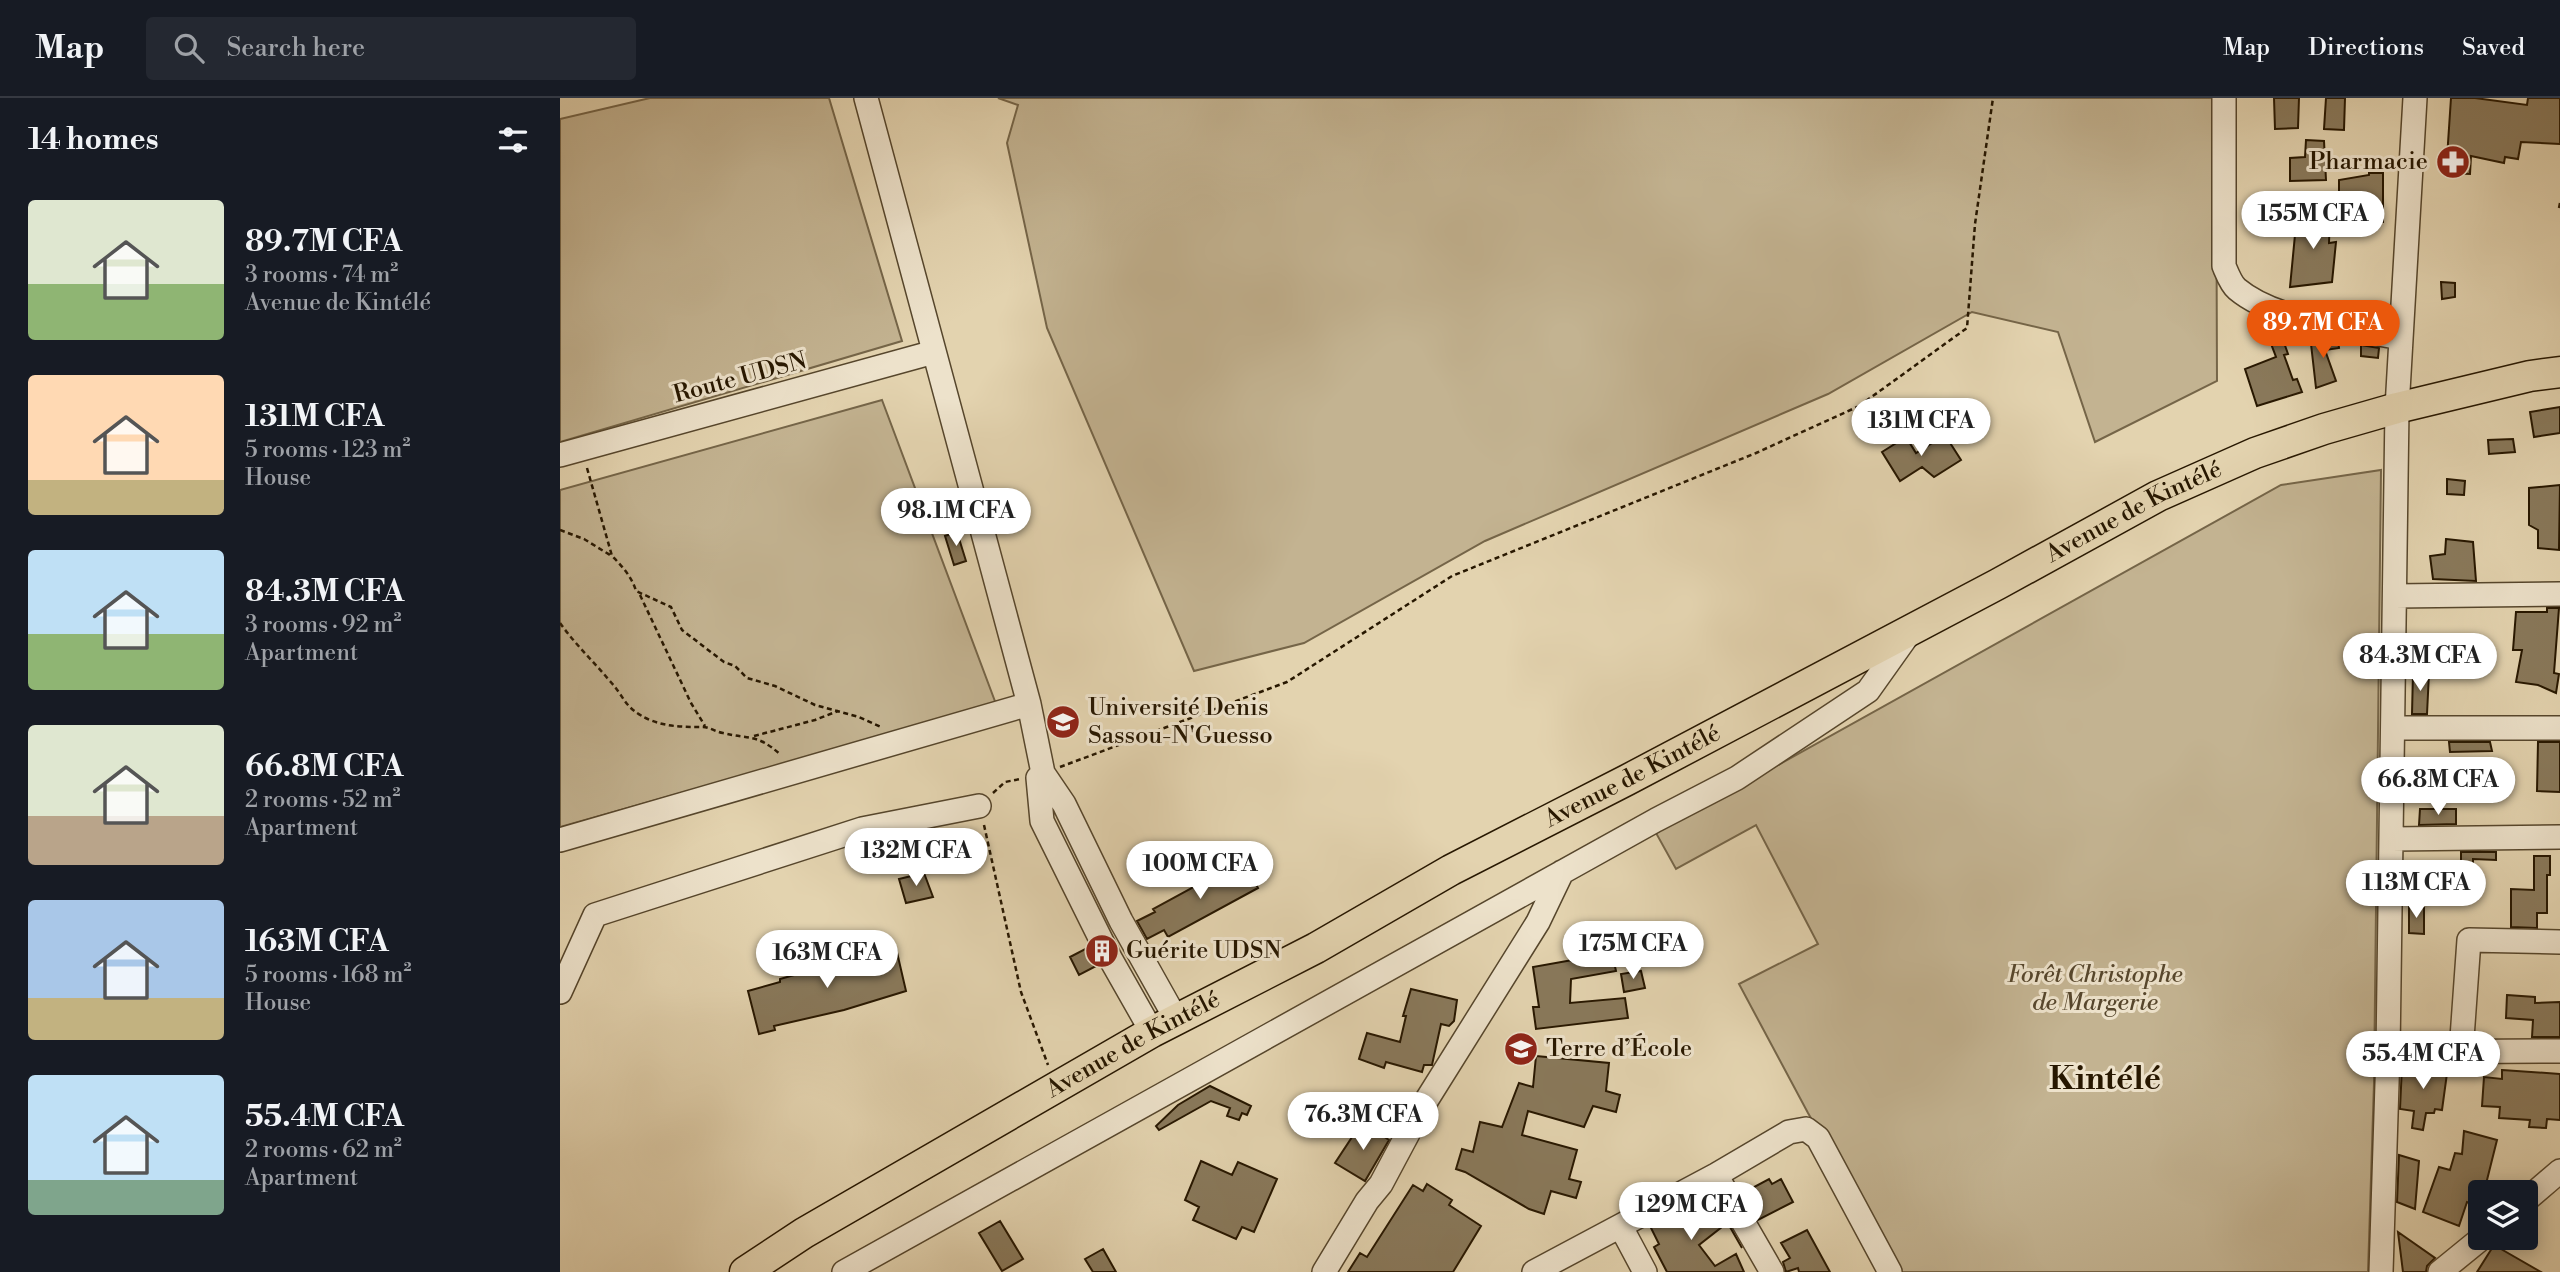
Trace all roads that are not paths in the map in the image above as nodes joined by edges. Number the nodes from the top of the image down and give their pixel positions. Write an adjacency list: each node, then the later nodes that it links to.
1 (866, 98): 5 (street)
2 (2224, 98): 4 (street)
3 (2415, 98): 4 (street)
4 (2401, 338): 7 (street)
5 (934, 352): 8 (street, Route UDSN); 12 (street)
6 (2560, 372): 7 (main road, Avenue de Kintélé)
7 (2397, 408): 10 (street); 11 (main road, Avenue de Kintélé)
8 (570, 452)
9 (2560, 594): 10 (street)
10 (2395, 596): 13 (street)
11 (1912, 630): 19 (street); 22 (main road, Avenue de Kintélé)
12 (1029, 704): 18 (street); 22 (street)
13 (2394, 728): 14 (street); 17 (street)
14 (2560, 728)
15 (979, 806): 21 (street)
16 (2560, 837): 17 (street)
17 (2392, 839): 24 (street)
18 (560, 840)
19 (1562, 872): 32 (street); 33 (street)
20 (2560, 942): 25 (street)
21 (560, 992)
22 (1160, 1019): 31 (main road, Avenue de Kintélé)
23 (2560, 1051): 25 (street)
24 (2388, 1052): 25 (street); 38 (street)
25 (2461, 1052)
26 (2560, 1171): 28 (street)
27 (1716, 1175): 29 (street); 36 (street); 37 (street)
28 (2538, 1190)
29 (1621, 1227): 34 (street); 35 (street)
30 (2468, 1249): 39 (street)
31 (745, 1272)
32 (844, 1272)
33 (1324, 1272)
34 (1534, 1272)
35 (1644, 1272)
36 (1772, 1272)
37 (1891, 1272)
38 (2381, 1272)
39 (2440, 1272)

